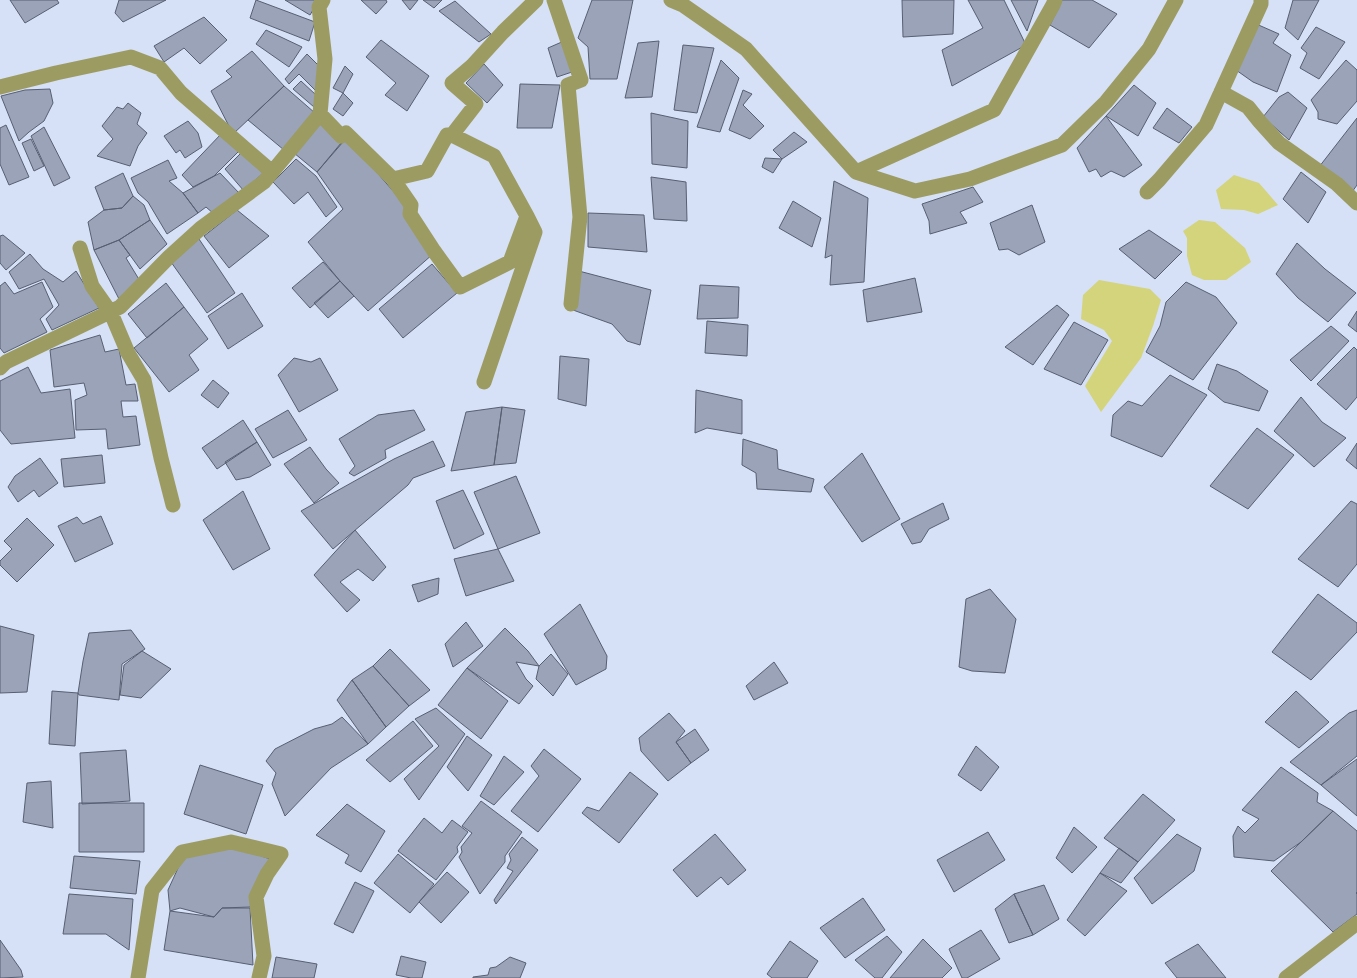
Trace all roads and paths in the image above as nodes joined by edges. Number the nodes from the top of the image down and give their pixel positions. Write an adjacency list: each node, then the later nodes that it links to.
1 (323, 0): 10 (street)
2 (536, 0): 11 (street)
3 (554, 0): 19 (street)
4 (670, 0): 13 (street)
5 (1054, 0): 13 (street)
6 (1176, 0): 13 (street)
7 (1262, 0): 9 (street)
8 (0, 87): 12 (street)
9 (1221, 92): 15 (street); 16 (street)
10 (320, 114): 12 (street); 14 (street)
11 (452, 135): 14 (street); 17 (street)
12 (272, 172): 20 (street)
13 (856, 172)
14 (393, 179): 17 (street)
15 (1147, 192)
16 (1357, 203)
17 (528, 216): 22 (street)
18 (80, 248): 20 (street)
19 (570, 304)
20 (111, 313): 21 (street); 23 (street)
21 (2, 362)
22 (484, 382)
23 (173, 505)
24 (1357, 923): 27 (street)
25 (138, 978): 26 (street)
26 (259, 978)
27 (1286, 978)

